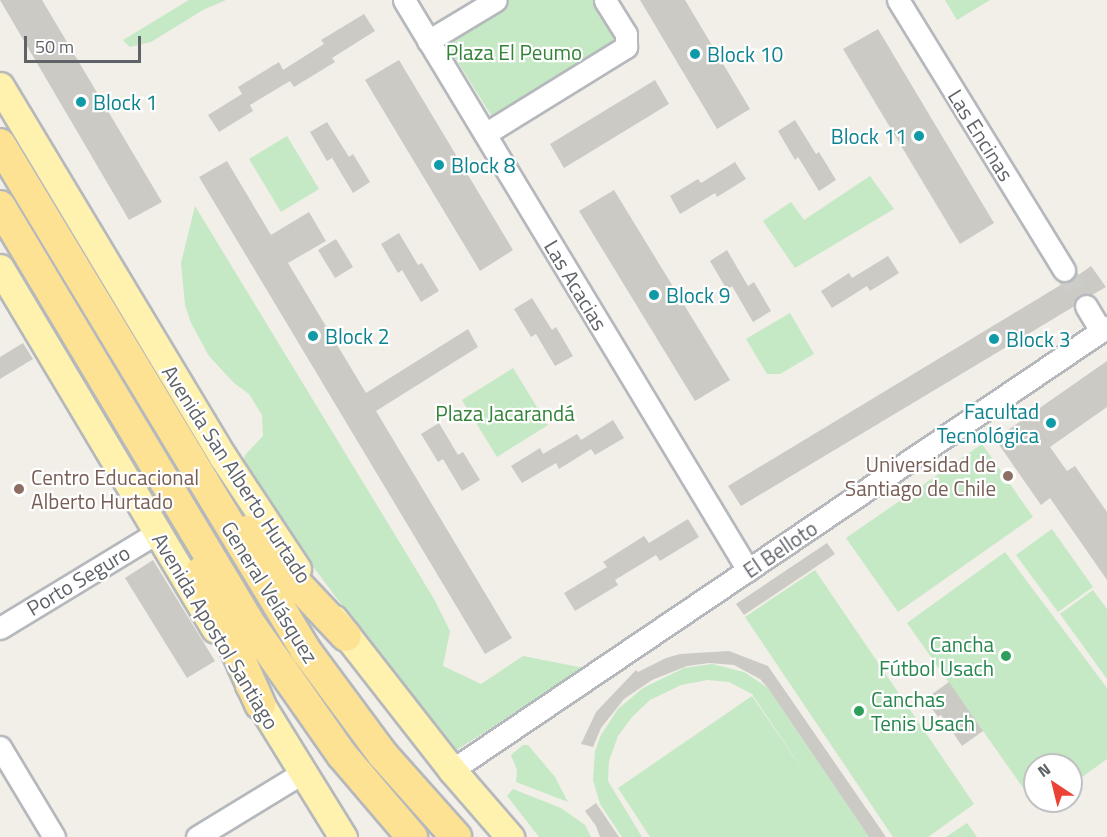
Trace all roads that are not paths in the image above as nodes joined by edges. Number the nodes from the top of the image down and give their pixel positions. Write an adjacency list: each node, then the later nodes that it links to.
1 (404, 0): 5 (street, Las Acacias)
2 (496, 0): 5 (street)
3 (605, 0): 7 (street)
4 (898, 0): 11 (street, Las Encinas)
5 (428, 40): 7 (street, Las Acacias)
6 (0, 86): 19 (main road, Avenida San Alberto Hurtado)
7 (485, 134): 17 (street, Las Acacias)
8 (0, 144): 14 (highway, General Velásquez)
9 (0, 206): 15 (highway, General Velásquez)
10 (0, 268): 16 (main road, Avenida Apostol Santiago)
11 (1064, 270)
12 (1086, 306): 13 (street)
13 (1104, 329): 17 (street, El Belloto)
14 (195, 470): 19 (highway); 28 (highway, General Velásquez)
15 (165, 483): 20 (highway); 27 (highway, General Velásquez)
16 (156, 533): 18 (street, Porto Seguro); 20 (main road, Avenida Apostol Santiago)
17 (748, 570): 22 (street, El Belloto)
18 (0, 628)
19 (346, 636): 22 (main road, Avenida San Alberto Hurtado)
20 (260, 704): 23 (main road, Avenida Apostol Santiago)
21 (0, 747): 24 (street)
22 (452, 770): 29 (main road, Avenida San Alberto Hurtado)
23 (302, 773): 25 (street); 26 (main road, Avenida Apostol Santiago)
24 (54, 837)
25 (196, 837)
26 (343, 837)
27 (412, 837)
28 (456, 837)
29 (510, 837)

